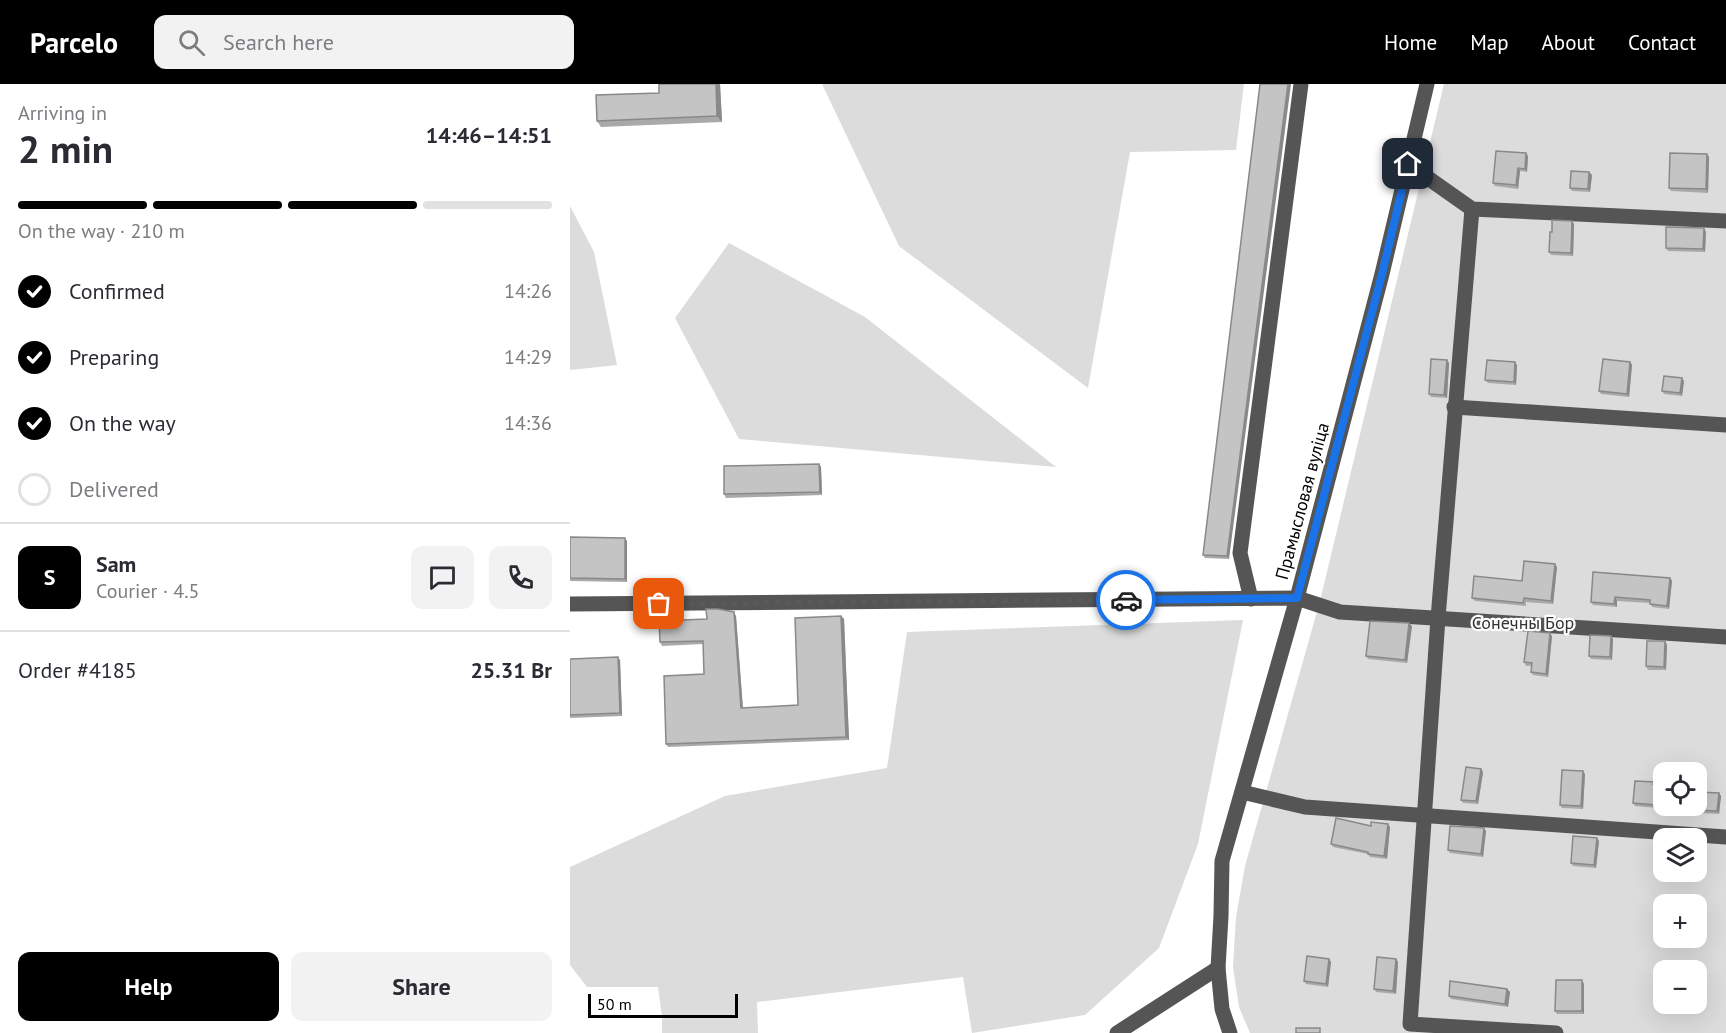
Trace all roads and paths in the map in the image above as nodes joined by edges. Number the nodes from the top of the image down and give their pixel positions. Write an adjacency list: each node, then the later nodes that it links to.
1 (1301, 84): 9 (street)
2 (1427, 84): 3 (street, Прамысловая вуліца)
3 (1408, 164): 4 (street); 8 (street, Прамысловая вуліца)
4 (1472, 208): 5 (street); 6 (street)
5 (1726, 221)
6 (1454, 407): 7 (street); 11 (street)
7 (1726, 425)
8 (1297, 598): 9 (street); 11 (street); 13 (street, Прамысловая вуліца)
9 (1251, 599): 10 (street)
10 (570, 604)
11 (1438, 618): 12 (street); 14 (street)
12 (1726, 637)
13 (1242, 792): 14 (street); 16 (street, Прамысловая вуліца)
14 (1424, 816): 15 (street); 19 (street)
15 (1726, 837)
16 (1218, 968): 17 (street); 18 (street, Прамысловая вуліца)
17 (1117, 1033)
18 (1230, 1033)
19 (1556, 1033)

